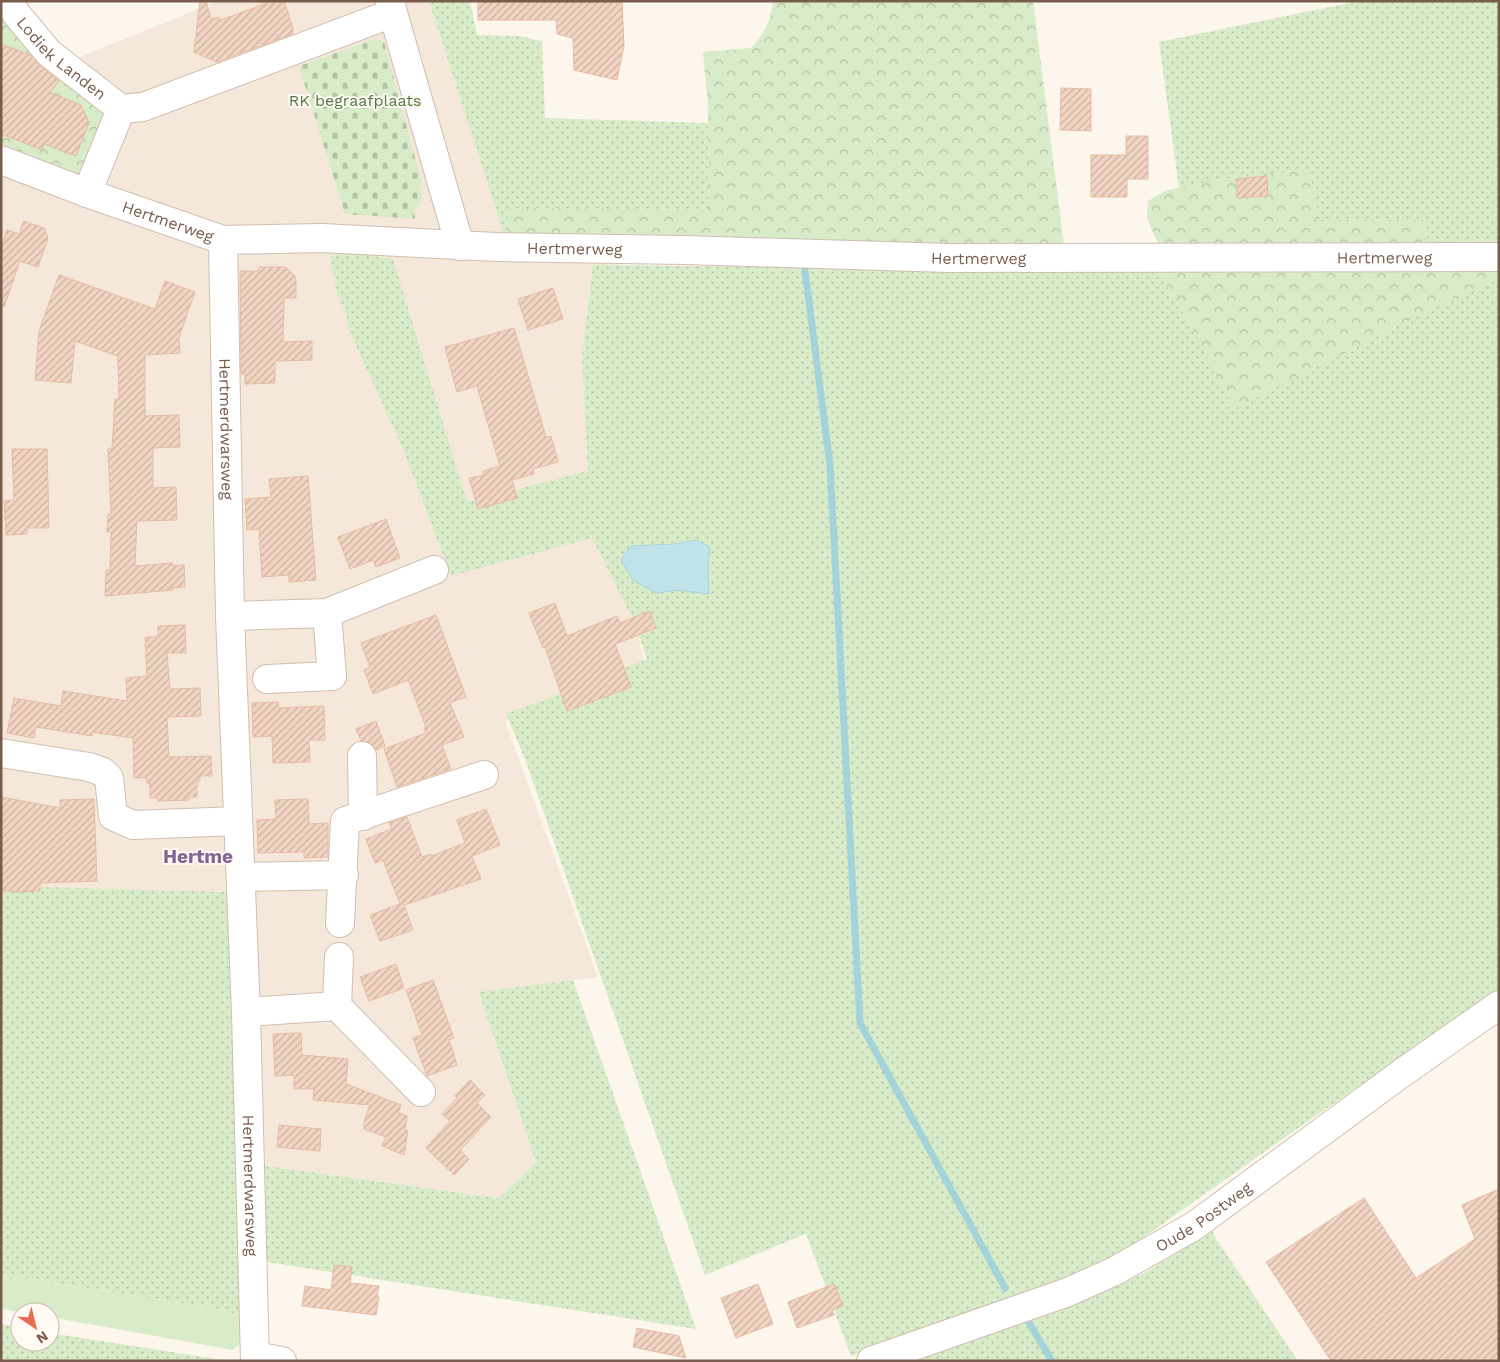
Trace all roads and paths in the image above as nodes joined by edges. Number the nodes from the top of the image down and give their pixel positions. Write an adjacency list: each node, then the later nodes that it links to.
1 (8, 1): 3 (street, Lodiek Landen)
2 (391, 7): 3 (street); 7 (street)
3 (121, 109): 5 (street)
4 (1, 160): 5 (street, Hertmerweg)
5 (87, 193): 6 (street, Hertmerweg)
6 (224, 240): 7 (street, Hertmerweg); 11 (street, Hertmerdwarsweg)
7 (460, 246): 8 (street, Hertmerweg)
8 (1499, 257)
9 (434, 570): 10 (street)
10 (327, 613): 11 (street); 12 (street)
11 (230, 616): 17 (street, Hertmerdwarsweg)
12 (267, 679)
13 (1, 754): 17 (street)
14 (362, 756): 16 (street)
15 (484, 775): 16 (street)
16 (363, 816): 18 (street)
17 (238, 822): 19 (street, Hertmerdwarsweg)
18 (344, 875): 19 (street); 20 (street)
19 (241, 877): 24 (street, Hertmerdwarsweg)
20 (340, 923)
21 (339, 957): 23 (street)
22 (1499, 1005): 28 (street, Oude Postweg)
23 (337, 1006): 24 (street); 25 (street)
24 (246, 1012): 26 (street, Hertmerdwarsweg)
25 (421, 1092)
26 (255, 1358): 27 (street)
27 (282, 1361)
28 (871, 1361)

